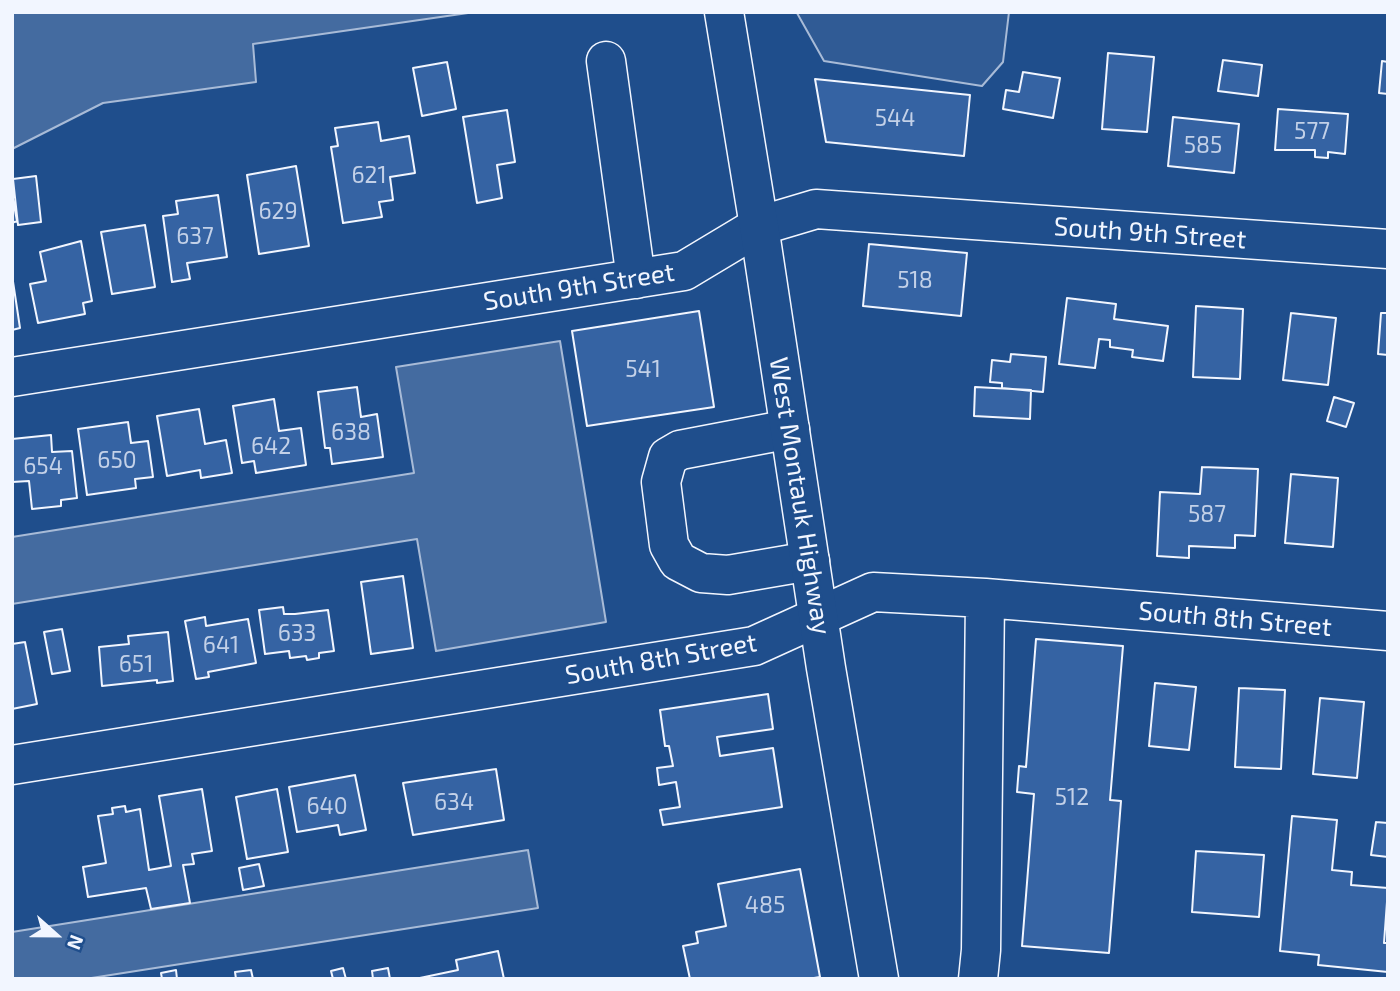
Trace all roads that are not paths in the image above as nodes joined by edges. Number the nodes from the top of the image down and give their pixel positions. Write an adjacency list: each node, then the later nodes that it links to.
1 (724, 12): 3 (street, West Montauk Highway)
2 (606, 61): 5 (street)
3 (759, 226): 4 (street, South 9th Street); 5 (street, South 9th Street); 7 (street, West Montauk Highway)
4 (1388, 249)
5 (636, 279): 6 (street, South 9th Street)
6 (12, 377)
7 (790, 429): 8 (street, West Montauk Highway); 8 (street)
8 (810, 561): 10 (street, West Montauk Highway)
9 (985, 598): 10 (street, South 8th Street); 11 (street, South 8th Street); 14 (street)
10 (819, 617): 12 (street, South 8th Street); 13 (street, West Montauk Highway)
11 (1388, 631)
12 (12, 765)
13 (879, 979)
14 (978, 979)

